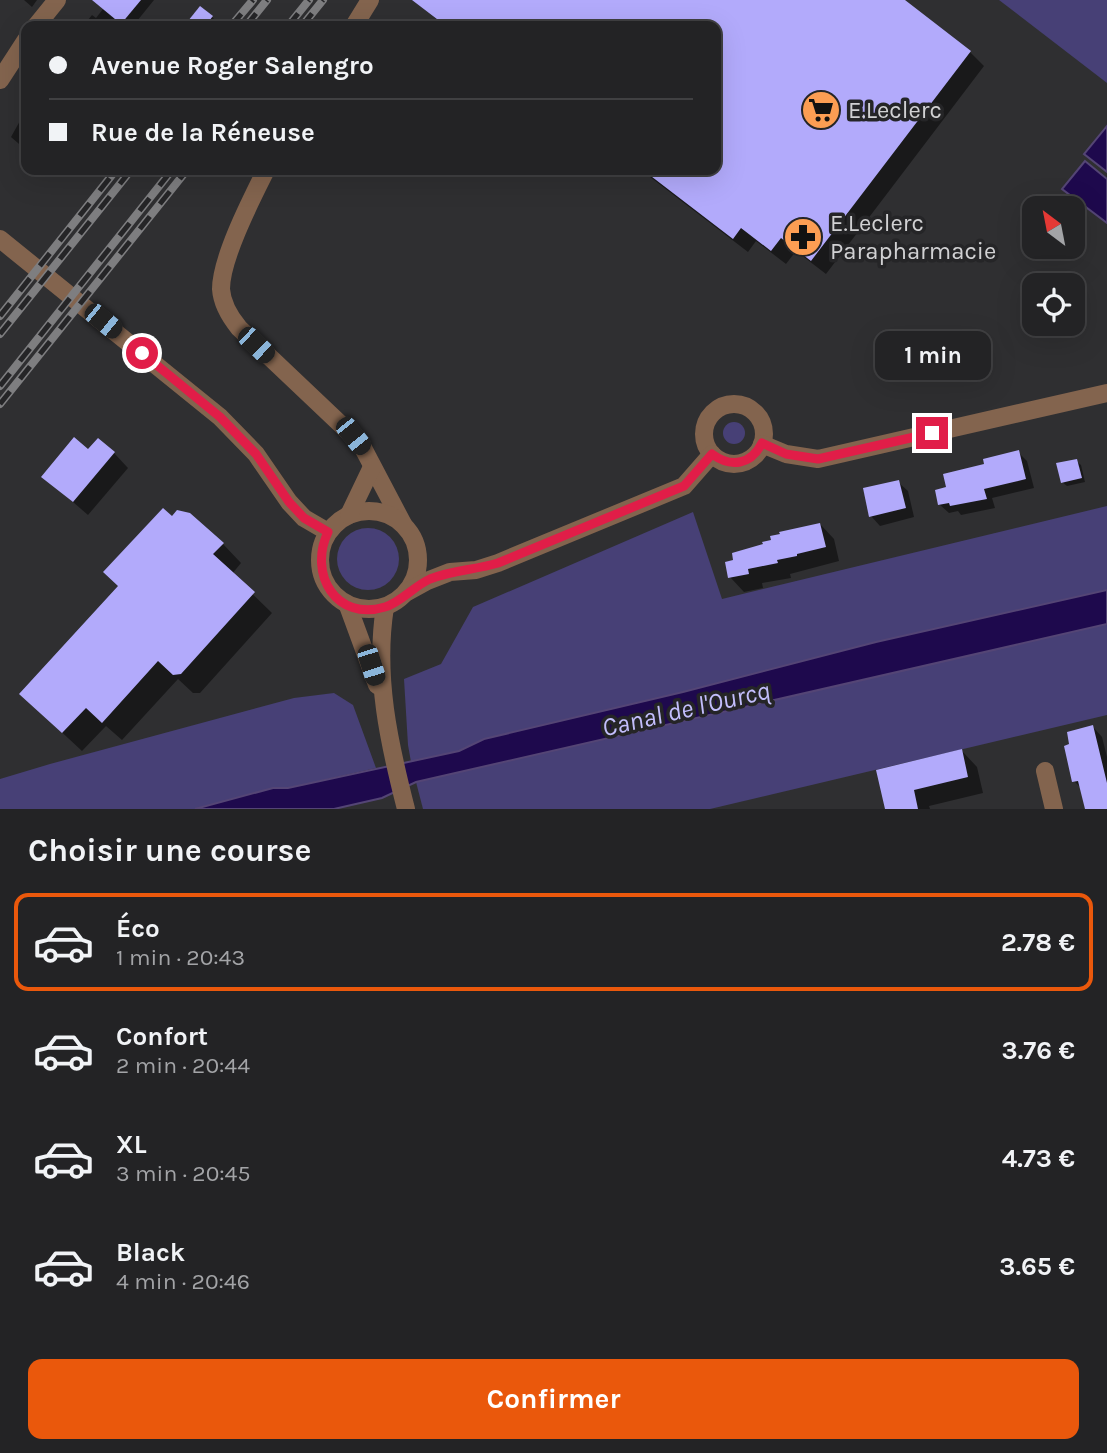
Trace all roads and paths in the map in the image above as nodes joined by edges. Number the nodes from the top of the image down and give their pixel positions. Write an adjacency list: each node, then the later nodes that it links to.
1 (57, 0): 3 (street)
2 (370, 0): 4 (street)
3 (40, 21)
4 (357, 21)
5 (21, 48): 6 (street)
6 (0, 80)
7 (264, 175): 12 (street)
8 (0, 239): 15 (street)
9 (1107, 393): 10 (street)
10 (762, 443): 11 (street); 11 (street)
11 (712, 454): 17 (street)
12 (372, 467): 13 (street); 14 (street)
13 (349, 515): 14 (street); 15 (street)
14 (403, 524): 16 (street)
15 (328, 532): 19 (street)
16 (418, 551): 17 (street); 18 (street)
17 (450, 572): 18 (street)
18 (407, 592): 20 (street)
19 (348, 606): 20 (street); 21 (street)
20 (385, 607): 21 (street)
21 (384, 705): 23 (street)
22 (1045, 771): 24 (street)
23 (406, 809)
24 (1054, 809)

